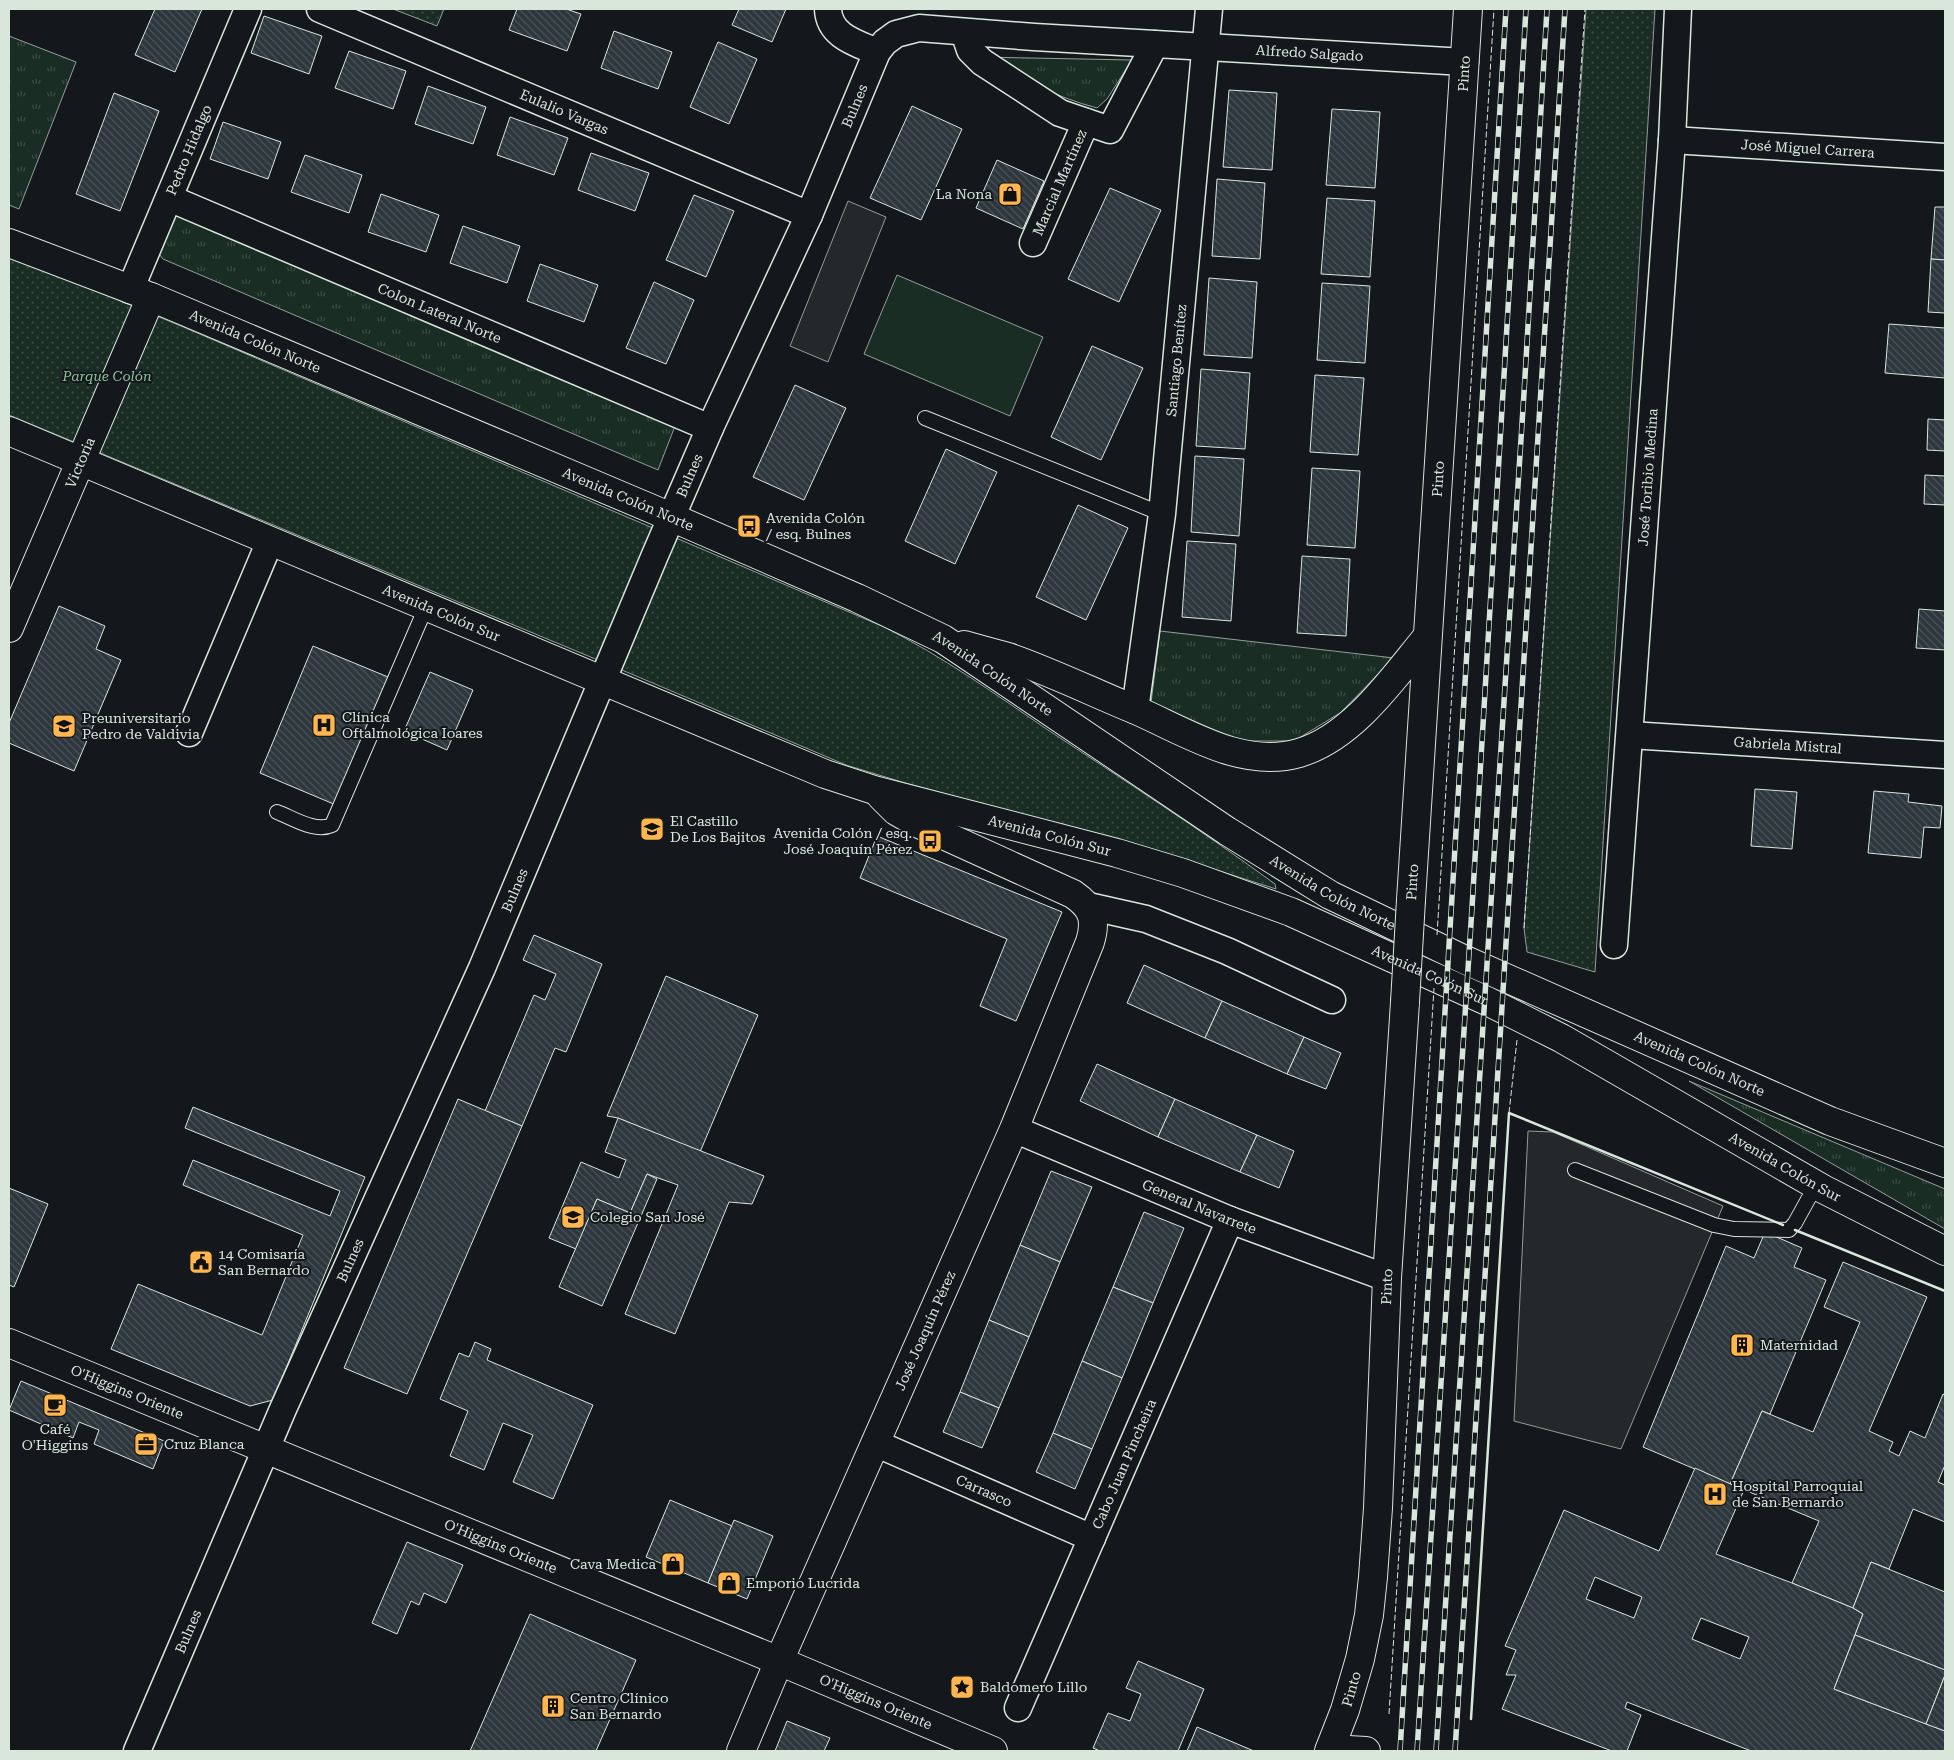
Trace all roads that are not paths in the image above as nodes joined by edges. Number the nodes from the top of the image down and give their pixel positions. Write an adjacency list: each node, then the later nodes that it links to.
1 (248, 9): 16 (street, Pedro Hidalgo)
2 (320, 9): 17 (street, Eulalio Vargas)
3 (828, 9): 11 (street)
4 (1209, 9): 10 (street, Santiago Benítez)
5 (1468, 9): 12 (main road, Pinto)
6 (1678, 9): 14 (street, José Toribio Medina)
7 (964, 32): 8 (street, Alfredo Salgado); 9 (street, Alfredo Salgado); 13 (street)
8 (896, 34): 11 (street, Bulnes)
9 (1155, 44): 10 (street, Alfredo Salgado); 13 (street)
10 (1207, 47): 12 (street, Alfredo Salgado); 25 (street, Santiago Benítez)
11 (877, 52): 17 (street, Bulnes)
12 (1465, 62): 30 (main road, Pinto)
13 (1086, 122): 19 (street, Marcial Martínez)
14 (1672, 140): 15 (street, José Miguel Carrera); 35 (street, José Toribio Medina)
15 (1945, 157)
16 (169, 198): 20 (street, Pedro Hidalgo); 22 (street, Colon Lateral Norte)
17 (809, 215): 22 (street, Bulnes)
18 (9, 242): 20 (main road, Avenida Colón Norte)
19 (1033, 243)
20 (140, 293): 24 (main road, Victoria); 26 (main road, Avenida Colón Norte)
21 (925, 418): 25 (lane)
22 (710, 428): 26 (street, Bulnes)
23 (9, 430): 24 (main road, Avenida Colón Sur)
24 (81, 462): 27 (main road, Avenida Colón Sur); 29 (main road, Victoria)
25 (1162, 514): 33 (street, Santiago Benítez)
26 (671, 517): 31 (main road, Avenida Colón Norte); 32 (street, Bulnes)
27 (270, 541): 28 (main road, Avenida Colón Sur); 34 (street)
28 (426, 607): 32 (main road, Avenida Colón Sur); 38 (lane)
29 (9, 628)
30 (1427, 637): 33 (main road); 48 (main road, Pinto, bridge)
31 (943, 639): 33 (main road); 43 (main road, Avenida Colón Norte)
32 (602, 681): 37 (main road, Avenida Colón Sur); 51 (street, Bulnes)
33 (1135, 710)
34 (189, 733)
35 (1630, 735): 36 (street, Gabriela Mistral); 40 (street, José Toribio Medina)
36 (1945, 755)
37 (874, 790): 39 (main road, Avenida Colón Sur); 45 (main road, Avenida Colón Sur)
38 (277, 812)
39 (1088, 906): 41 (street, Avenida Colón Sur); 42 (main road, José Joaquín Pérez)
40 (1614, 945)
41 (1332, 1000)
42 (1014, 1129): 46 (street, General Navarrete); 50 (main road, José Joaquín Pérez)
43 (1945, 1163)
44 (1575, 1170): 45 (lane)
45 (1816, 1185): 47 (main road, Avenida Colón Sur)
46 (1230, 1220): 48 (street, General Navarrete); 52 (street, Cabo Juan Pincheira)
47 (1945, 1251)
48 (1387, 1278): 55 (main road, Pinto)
49 (9, 1343): 51 (main road, O'Higgins Oriente)
50 (875, 1444): 52 (street, Carrasco); 53 (main road, José Joaquín Pérez)
51 (267, 1449): 53 (main road, O'Higgins Oriente); 56 (street, Bulnes)
52 (1092, 1538): 54 (street, Cabo Juan Pincheira)
53 (779, 1661): 57 (main road, José Joaquín Pérez); 58 (main road, O'Higgins Oriente)
54 (1018, 1708)
55 (1330, 1750): 59 (main road)
56 (137, 1751)
57 (741, 1751)
58 (993, 1751)
59 (1366, 1751)

